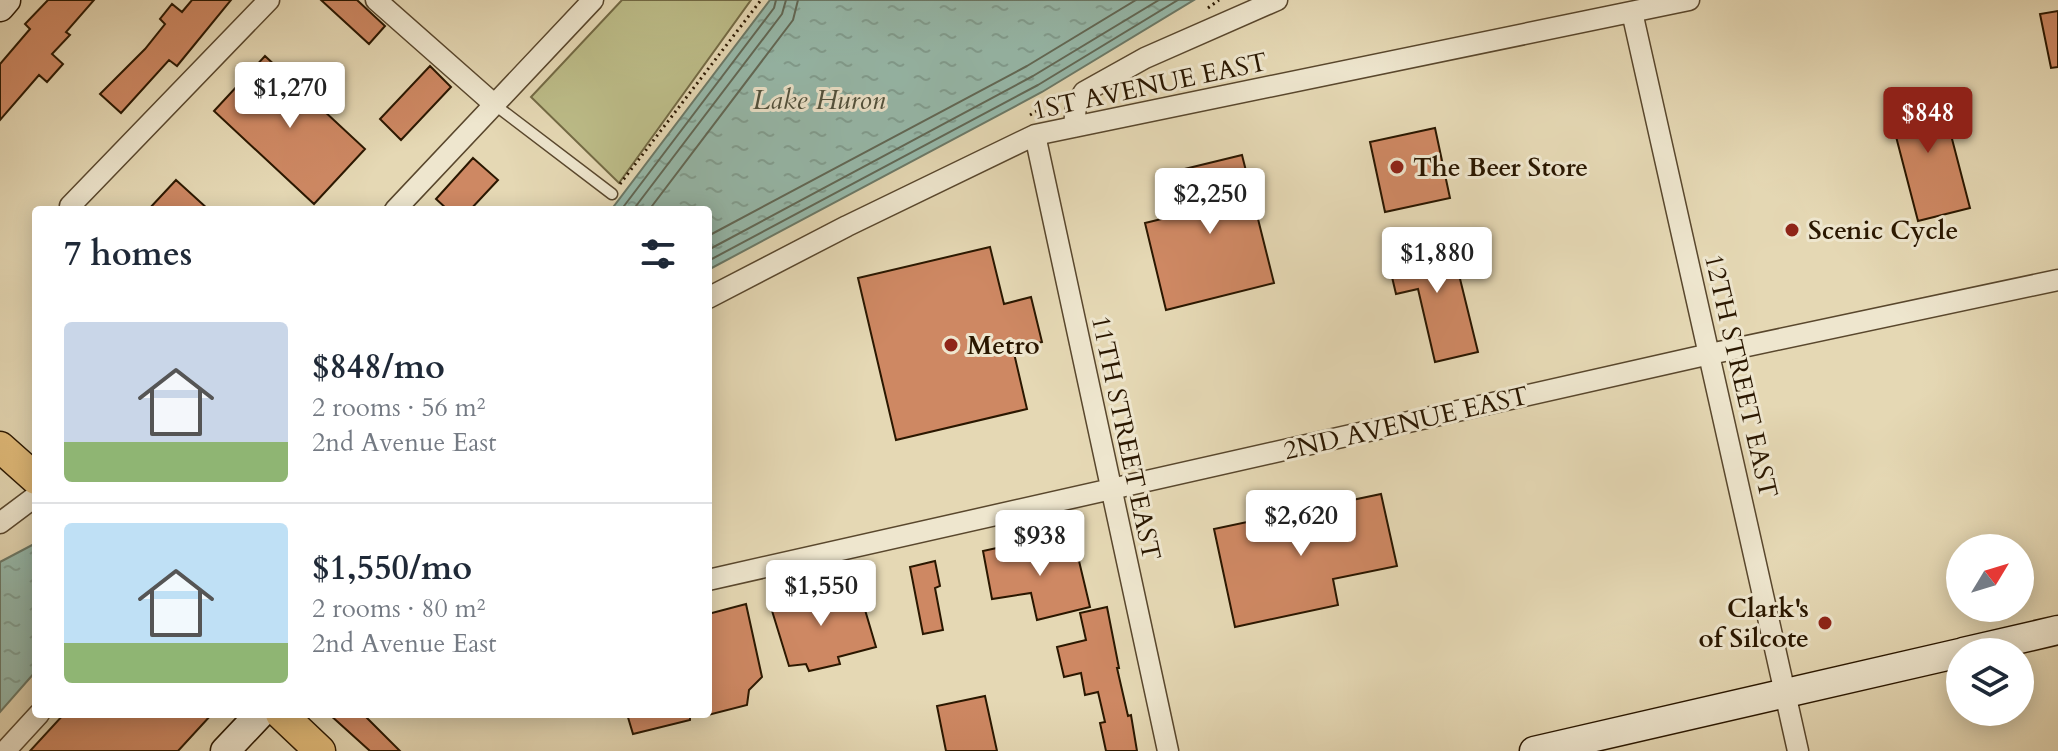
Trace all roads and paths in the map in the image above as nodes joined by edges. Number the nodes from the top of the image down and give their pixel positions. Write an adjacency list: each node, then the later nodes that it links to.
1 (6, 0): 8 (main road)
2 (269, 0): 14 (street)
3 (376, 0): 10 (street)
4 (593, 0): 10 (street)
5 (761, 0): 13 (path)
6 (1277, 0): 11 (street)
7 (1689, 0): 9 (street, 1ST AVENUE EAST)
8 (0, 7)
9 (1632, 12): 11 (street, 1ST AVENUE EAST); 18 (street, 12TH STREET EAST)
10 (495, 105): 13 (lane); 15 (street)
11 (1074, 127): 12 (street, 1ST AVENUE EAST)
12 (1035, 135): 17 (street, 1ST AVENUE EAST); 21 (street, 11TH STREET EAST)
13 (612, 194)
14 (70, 206)
15 (399, 206)
16 (2058, 280): 18 (street, 2ND AVENUE EAST)
17 (712, 296)
18 (1710, 354): 21 (street, 2ND AVENUE EAST); 28 (street, 12TH STREET EAST)
19 (0, 447): 20 (main road)
20 (32, 475)
21 (1111, 490): 24 (street, 2ND AVENUE EAST); 35 (street, 11TH STREET EAST)
22 (32, 499): 23 (street)
23 (0, 523)
24 (712, 579)
25 (2058, 630): 26 (main road)
26 (2023, 638)
27 (1946, 656): 28 (main road)
28 (1786, 694): 36 (main road); 37 (street, 12TH STREET EAST)
29 (35, 718): 32 (street)
30 (256, 718): 33 (main road)
31 (285, 718): 34 (main road)
32 (5, 751)
33 (225, 751)
34 (320, 751)
35 (1168, 751)
36 (1534, 751)
37 (1798, 751)

